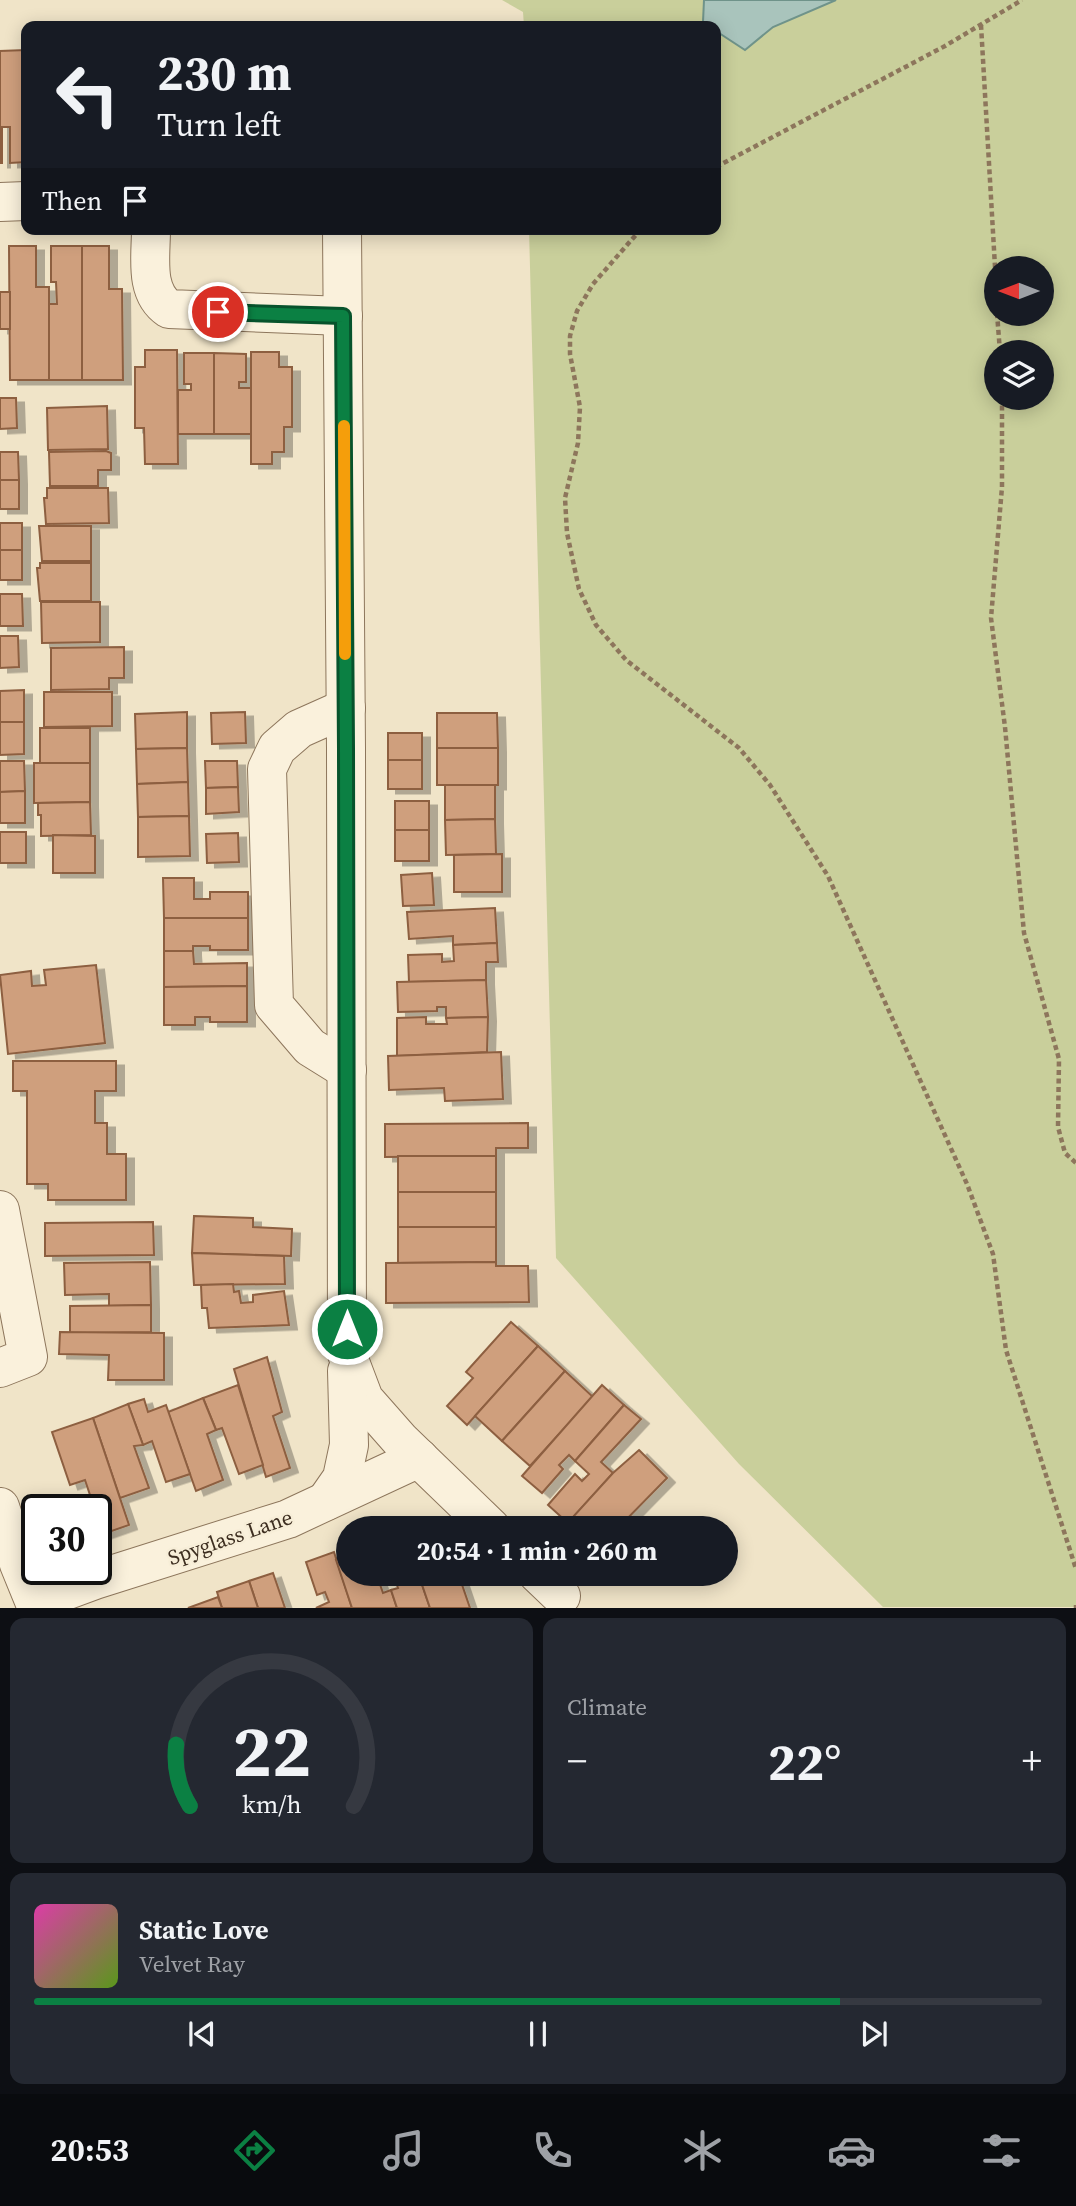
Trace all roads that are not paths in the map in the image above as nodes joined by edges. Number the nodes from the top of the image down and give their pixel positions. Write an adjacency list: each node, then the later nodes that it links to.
1 (21, 201): 2 (street)
2 (0, 202)
3 (151, 235): 5 (street)
4 (342, 235): 5 (street)
5 (343, 316): 6 (street)
6 (346, 708): 7 (street); 7 (street)
7 (347, 1070): 9 (street)
8 (0, 1210): 10 (street)
9 (347, 1354): 11 (street); 12 (street)
10 (0, 1368)
11 (419, 1458): 12 (street, Spyglass Lane); 14 (street)
12 (326, 1501): 16 (street, Spyglass Lane)
13 (0, 1507): 15 (street)
14 (479, 1516)
15 (10, 1567): 16 (street)
16 (36, 1605)

